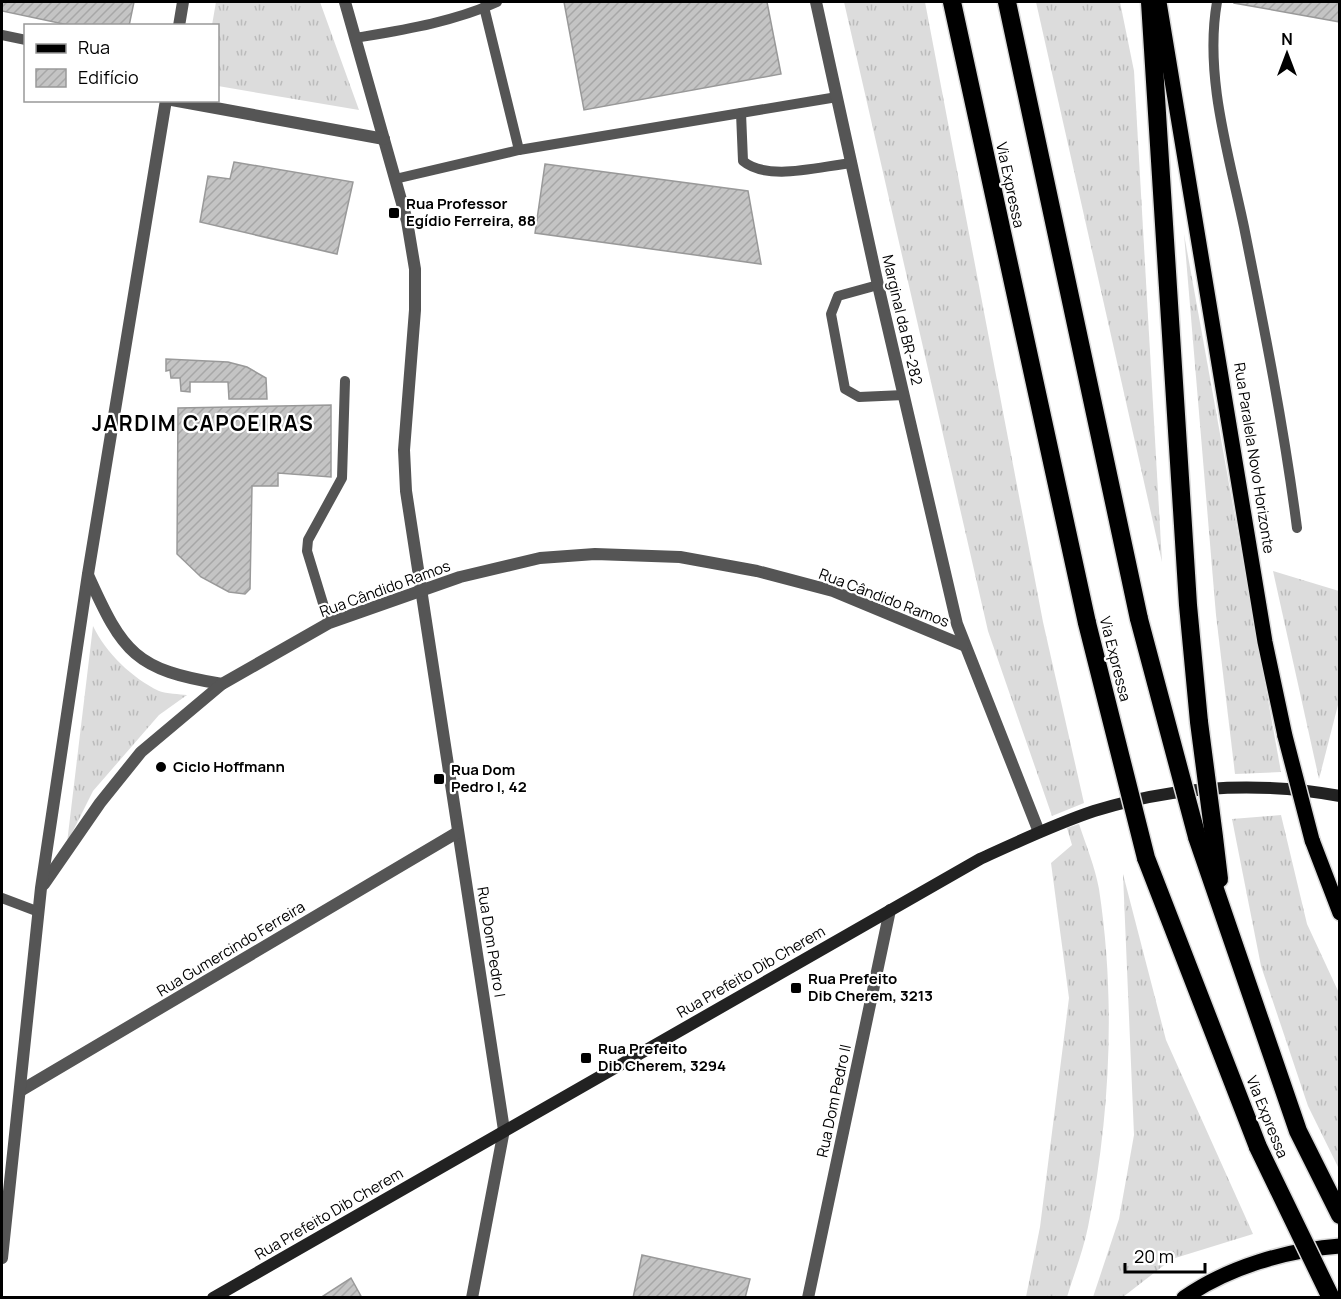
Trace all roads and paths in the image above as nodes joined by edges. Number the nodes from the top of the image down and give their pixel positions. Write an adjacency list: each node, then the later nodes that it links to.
1 (183, 2): 11 (street)
2 (345, 2): 13 (street, Rua Dom Pedro I)
3 (497, 2): 10 (lane)
4 (816, 2): 15 (street, Marginal da BR-282)
5 (952, 2): 50 (highway, Via Expressa, bridge)
6 (1007, 2): 35 (highway, Via Expressa, bridge)
7 (1150, 2): 35 (highway, bridge)
8 (1159, 2): 40 (main road, Rua Paralela Novo Horizonte, bridge)
9 (1217, 2): 26 (lane)
10 (484, 8): 13 (lane); 20 (lane)
11 (179, 24)
12 (2, 35): 14 (lane)
13 (355, 38): 19 (street, Rua Dom Pedro I)
14 (24, 40)
15 (837, 97): 18 (lane); 21 (street, Marginal da BR-282)
16 (166, 102): 27 (street)
17 (183, 102): 19 (street)
18 (741, 113): 20 (lane); 21 (lane)
19 (384, 139): 22 (street, Rua Dom Pedro I)
20 (519, 150): 22 (lane)
21 (852, 163): 23 (street, Marginal da BR-282)
22 (395, 179): 28 (street, Rua Dom Pedro I)
23 (878, 285): 25 (street, Marginal da BR-282); 25 (lane)
24 (345, 381): 29 (lane)
25 (904, 395): 30 (street, Marginal da BR-282)
26 (1297, 528)
27 (88, 574): 31 (street); 36 (street)
28 (421, 590): 29 (street, Rua Cândido Ramos); 30 (street, Rua Cândido Ramos); 33 (street, Rua Dom Pedro I)
29 (328, 623): 31 (street, Rua Cândido Ramos)
30 (963, 645): 34 (street)
31 (222, 684): 36 (street, Rua Cândido Ramos)
32 (1340, 796): 34 (main road, Rua Prefeito Dib Cherem)
33 (459, 832): 41 (street, Rua Gumercindo Ferreira); 42 (street, Rua Dom Pedro I)
34 (1040, 832): 38 (main road, Rua Prefeito Dib Cherem)
35 (1205, 837): 43 (highway, Via Expressa)
36 (41, 888): 39 (street)
37 (2, 898): 39 (lane)
38 (890, 910): 42 (main road, Rua Prefeito Dib Cherem); 48 (street, Rua Dom Pedro II)
39 (39, 912): 41 (street)
40 (1340, 913)
41 (20, 1091): 45 (street)
42 (504, 1130): 46 (main road, Rua Prefeito Dib Cherem); 47 (street, Rua Dom Pedro I)
43 (1340, 1215)
44 (1340, 1246): 49 (main road)
45 (2, 1258)
46 (213, 1298)
47 (472, 1298)
48 (808, 1298)
49 (1185, 1298)
50 (1331, 1298)

